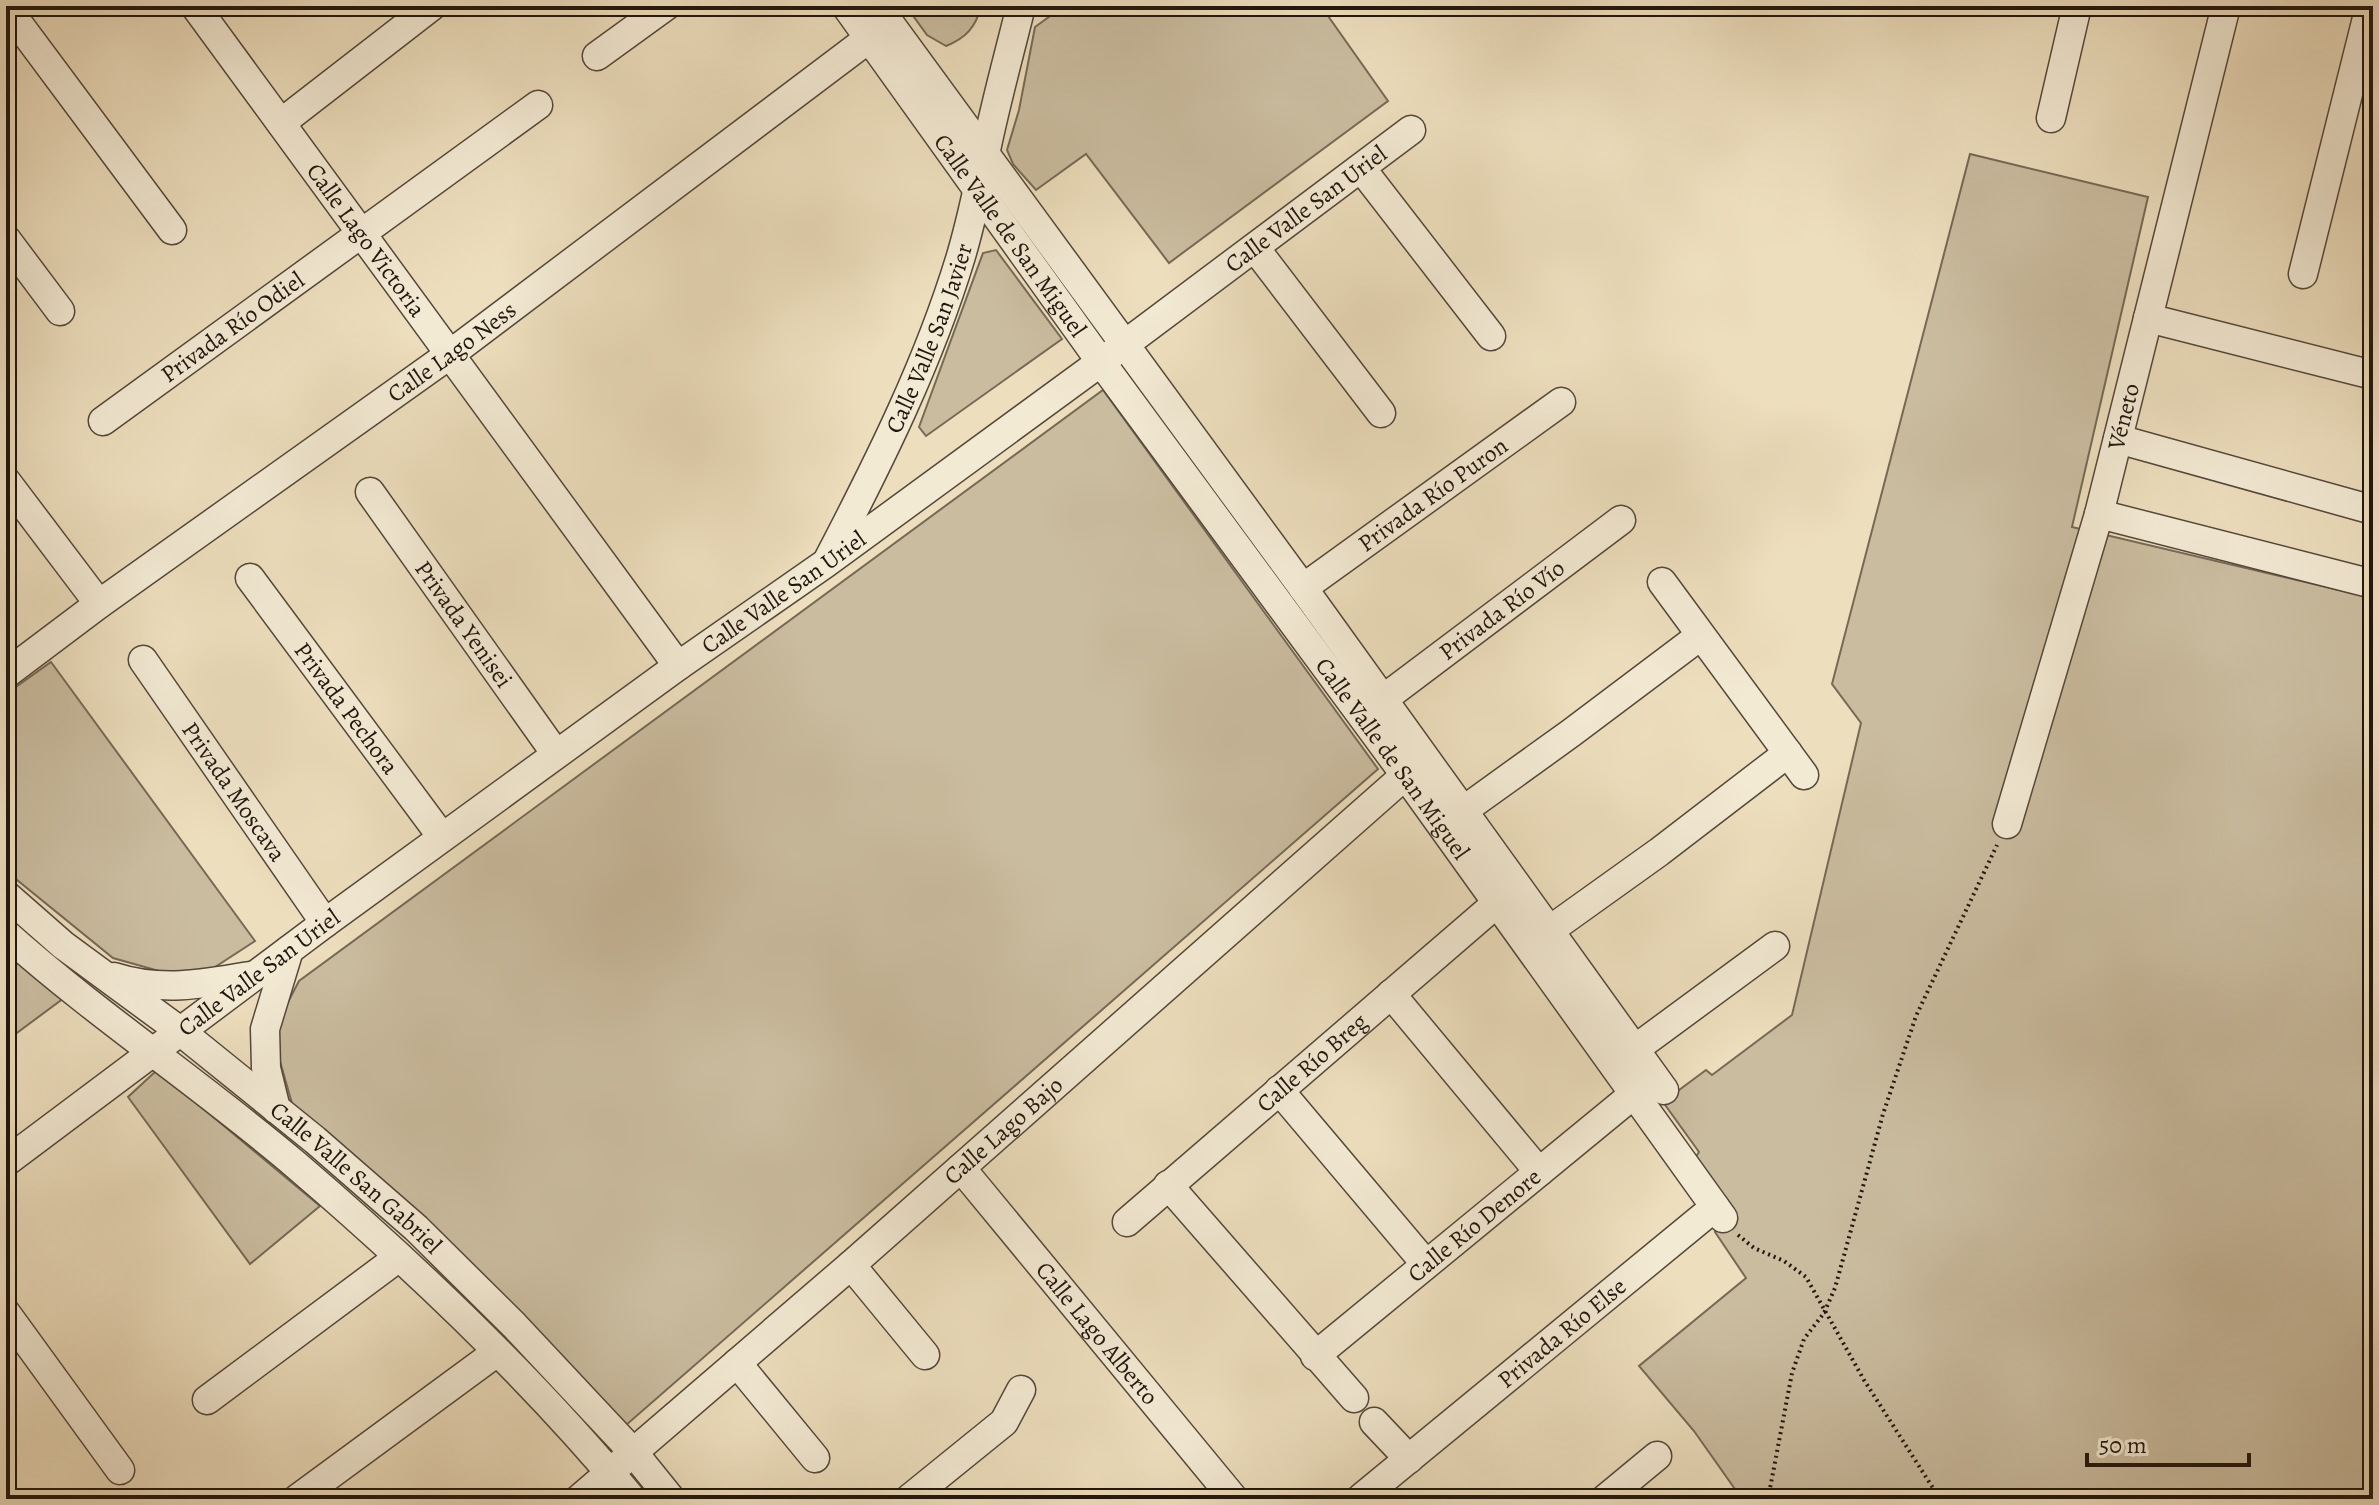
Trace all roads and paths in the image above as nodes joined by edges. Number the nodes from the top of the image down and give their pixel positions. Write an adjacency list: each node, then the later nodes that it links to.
1 (195, 6): 14 (street, Calle Lago Victoria)
2 (432, 6): 14 (street)
3 (666, 6): 11 (street)
4 (846, 6): 10 (street, Calle Valle de San Miguel)
5 (1021, 6): 16 (street, Calle Valle San Javier)
6 (2077, 6): 13 (street)
7 (2226, 6): 25 (street, Véneto)
8 (2370, 6): 23 (street)
9 (6, 7): 19 (street)
10 (879, 23): 16 (street, Calle Valle de San Miguel); 18 (street, Calle Valle de San Miguel); 28 (street, Calle Lago Ness)
11 (597, 56)
12 (538, 105): 20 (street, Privada Río Odiel)
13 (2051, 118)
14 (281, 123): 20 (street, Calle Lago Victoria)
15 (1411, 130): 17 (street, Calle Valle San Uriel)
16 (985, 155): 18 (street, Calle Valle San Javier); 27 (street, Calle Valle de San Miguel)
17 (1361, 168): 22 (street, Calle Valle San Uriel); 26 (street)
18 (979, 193): 29 (street, Calle Valle de San Miguel); 40 (street, Calle Valle San Javier)
19 (172, 230)
20 (362, 232): 28 (street, Calle Lago Victoria); 33 (street, Privada Río Odiel)
21 (6, 239): 24 (street)
22 (1255, 248): 27 (street, Calle Valle San Uriel); 32 (street)
23 (2303, 274)
24 (60, 311)
25 (2148, 318): 30 (street); 34 (street, Véneto)
26 (1491, 336)
27 (1124, 345): 29 (street, Calle Valle San Uriel); 44 (street, Calle Valle de San Miguel)
28 (449, 355): 45 (street, Calle Lago Ness); 48 (street, Calle Lago Victoria)
29 (1101, 362): 40 (street, Calle Valle San Uriel); 52 (street, Calle Valle de San Miguel)
30 (2373, 375)
31 (1561, 402): 44 (street, Privada Río Puron)
32 (1381, 413)
33 (103, 421)
34 (2118, 439): 37 (street); 38 (street, Véneto)
35 (6, 481): 45 (street)
36 (370, 492): 51 (street, Privada Yenisei)
37 (2373, 510)
38 (2099, 514): 43 (street); 54 (street, Véneto)
39 (1621, 520): 50 (street, Privada Río Vío)
40 (826, 563): 48 (street, Calle Valle San Uriel)
41 (250, 578): 55 (street, Privada Pechora)
42 (1662, 582): 46 (street)
43 (2373, 584)
44 (1303, 588): 50 (street, Calle Valle de San Miguel)
45 (99, 604): 49 (street, Calle Lago Ness)
46 (1700, 636): 53 (street); 59 (street)
47 (143, 660): 58 (street, Privada Moscava)
48 (678, 666): 51 (street, Calle Valle San Uriel)
49 (6, 674)
50 (1382, 700): 52 (street, Calle Valle de San Miguel)
51 (556, 754): 55 (street, Calle Valle San Uriel)
52 (1416, 766): 53 (street, Calle Valle de San Miguel); 57 (street, Calle Valle de San Miguel); 74 (street, Calle Lago Bajo)
53 (1464, 810): 59 (street, Calle Valle de San Miguel)
54 (2007, 824): 83 (path)
55 (442, 837): 58 (street, Calle Valle San Uriel)
56 (6, 895): 63 (street, Calle Valle San Gabriel)
57 (1497, 903): 65 (street, Calle Río Breg); 71 (street, Calle Valle de San Miguel)
58 (325, 923): 62 (street, Calle Valle San Uriel)
59 (1550, 930): 67 (street, Calle Valle de San Miguel)
60 (6, 934): 68 (street, Calle Valle San Gabriel)
61 (1775, 946): 67 (street)
62 (289, 950): 64 (street, Calle Valle San Uriel); 72 (street)
63 (99, 972): 64 (street); 66 (street, Calle Valle San Gabriel)
64 (255, 975): 66 (street, Calle Valle San Uriel)
65 (1391, 994): 69 (street, Calle Río Breg); 75 (street)
66 (180, 1031): 68 (street, Calle Valle San Uriel); 72 (street, Calle Valle San Gabriel)
67 (1635, 1049): 70 (street, Calle Valle de San Miguel)
68 (153, 1050): 73 (street, Calle Valle San Uriel); 79 (street, Calle Valle San Gabriel)
69 (1279, 1090): 76 (street, Calle Río Breg); 80 (street)
70 (1664, 1090)
71 (1634, 1094): 75 (street, Calle Río Denore); 77 (street, Calle Valle de San Miguel)
72 (276, 1109): 92 (street, Calle Valle San Gabriel)
73 (6, 1162)
74 (961, 1168): 81 (street, Calle Lago Bajo); 104 (street, Calle Lago Alberto)
75 (1539, 1172): 80 (street, Calle Río Denore)
76 (1168, 1185): 78 (street, Calle Río Breg); 86 (street)
77 (1719, 1213): 83 (path); 95 (street, Privada Río Else)
78 (1127, 1222)
79 (399, 1257): 84 (street, Calle Valle San Gabriel); 90 (street)
80 (1425, 1263): 86 (street, Calle Río Denore)
81 (851, 1265): 85 (street); 87 (street, Calle Lago Bajo)
82 (6, 1313): 96 (street)
83 (1824, 1313): 106 (path); 107 (path)
84 (497, 1352): 97 (street, Calle Valle San Gabriel); 99 (street)
85 (925, 1355)
86 (1315, 1356): 89 (street)
87 (737, 1363): 92 (street, Calle Lago Bajo); 94 (street)
88 (1021, 1390): 103 (street)
89 (1354, 1398)
90 (207, 1400)
91 (1374, 1422): 95 (street)
92 (633, 1452): 97 (street, Calle Lago Bajo); 102 (street, Calle Valle San Gabriel)
93 (1657, 1456): 105 (street)
94 (815, 1458)
95 (1409, 1459): 98 (street, Privada Río Else)
96 (120, 1470)
97 (610, 1472): 100 (street, Calle Lago Bajo); 101 (street, Calle Valle San Gabriel)
98 (1361, 1498)
99 (297, 1499)
100 (579, 1499)
101 (632, 1499)
102 (671, 1499)
103 (909, 1499)
104 (1234, 1499)
105 (1605, 1499)
106 (1768, 1499)
107 (1940, 1499)

